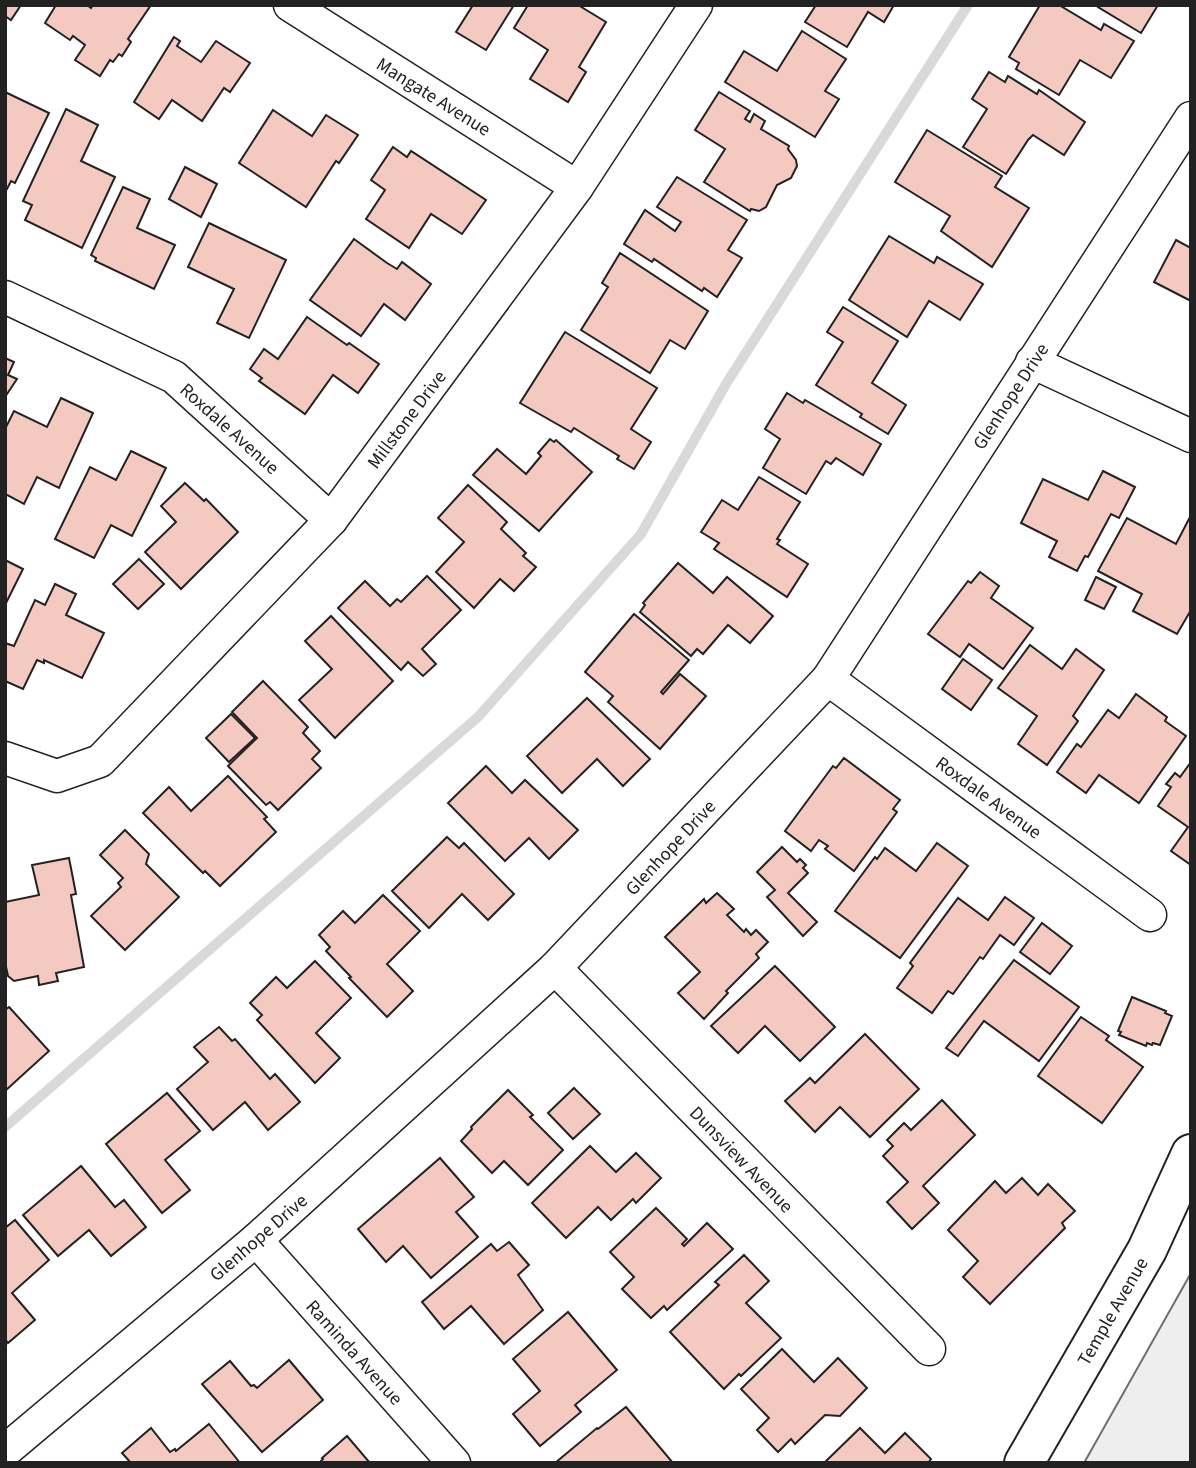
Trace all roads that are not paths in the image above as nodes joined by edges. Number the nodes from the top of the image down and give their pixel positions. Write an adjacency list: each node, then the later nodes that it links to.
1 (290, 5): 4 (street, Mangate Avenue)
2 (696, 5): 4 (street, Millstone Drive)
3 (1191, 118): 6 (street, Glenhope Drive)
4 (577, 187): 8 (street, Millstone Drive)
5 (5, 296): 8 (street, Roxdale Avenue)
6 (1032, 362): 7 (street); 9 (street, Glenhope Drive)
7 (1191, 436)
8 (331, 520): 10 (street, Millstone Drive)
9 (828, 679): 11 (street, Roxdale Avenue); 12 (street, Glenhope Drive)
10 (5, 758)
11 (1150, 915)
12 (555, 968): 14 (street, Glenhope Drive); 15 (street, Dunsview Avenue)
13 (1191, 1154): 18 (main road, Temple Avenue)
14 (256, 1240): 16 (street, Glenhope Drive); 17 (street, Raminda Avenue)
15 (929, 1349)
16 (5, 1451)
17 (454, 1463)
18 (1024, 1463)

